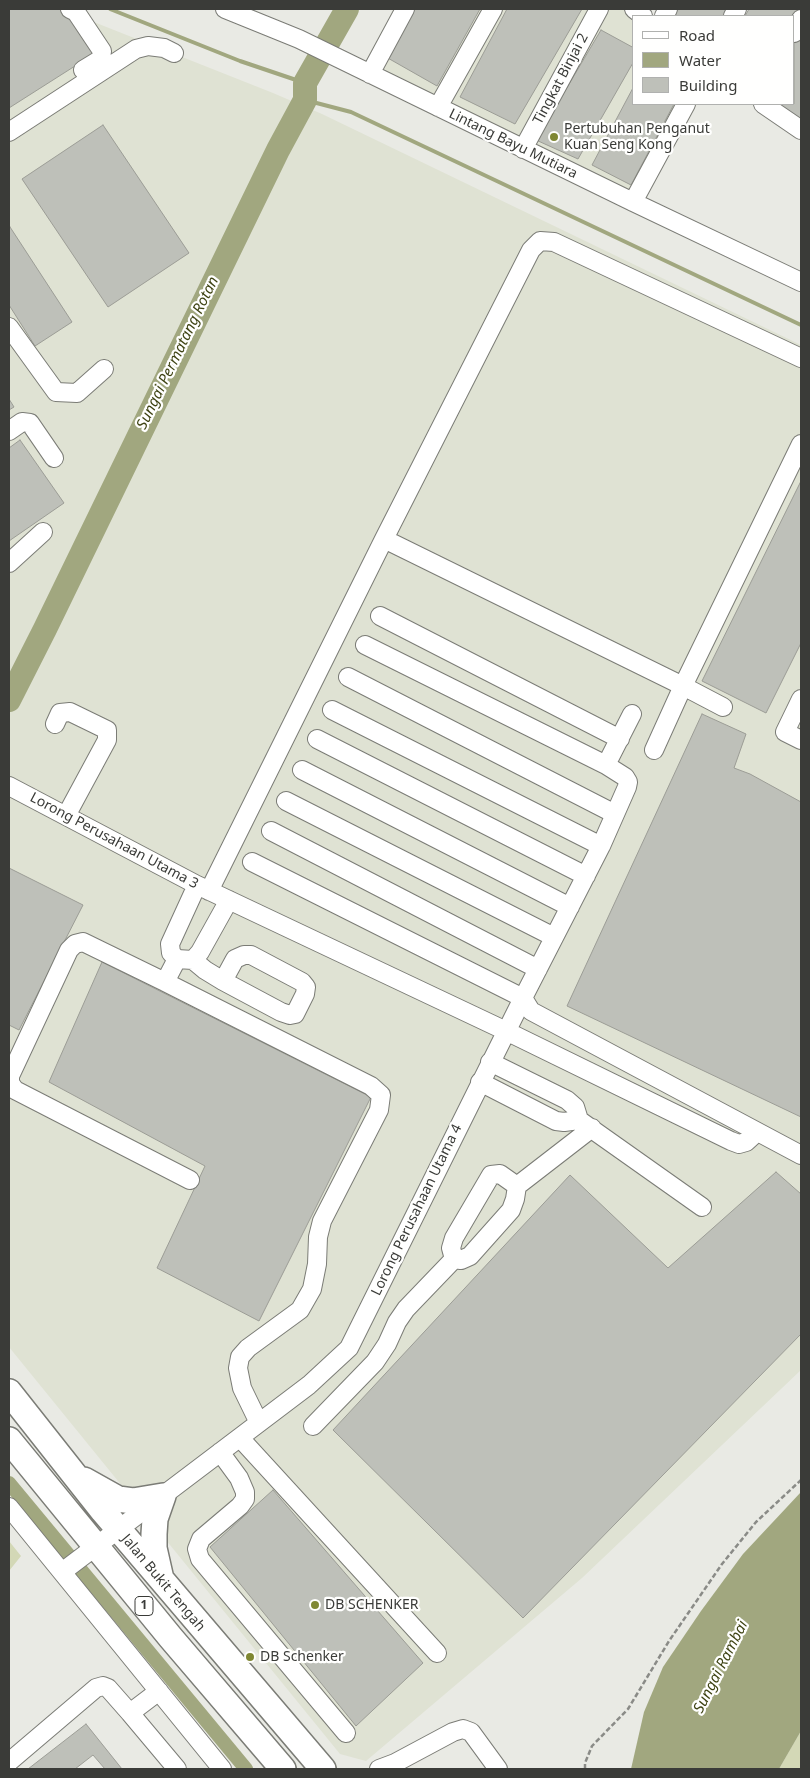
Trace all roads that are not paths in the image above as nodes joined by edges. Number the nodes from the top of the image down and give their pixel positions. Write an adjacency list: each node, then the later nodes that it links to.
1 (70, 9): 13 (street)
2 (224, 9): 9 (street, Lintang Bayu Mutiara)
3 (404, 9): 9 (street)
4 (493, 9): 12 (street)
5 (599, 9): 16 (street, Tingkat Binjai 2)
6 (801, 19): 7 (street)
7 (795, 31)
8 (174, 53): 15 (street)
9 (370, 74): 12 (street, Lintang Bayu Mutiara)
10 (685, 105): 17 (street)
11 (764, 105): 14 (street)
12 (438, 107): 16 (street, Lintang Bayu Mutiara)
13 (9, 118)
14 (801, 130)
15 (9, 132)
16 (523, 149): 17 (street, Lintang Bayu Mutiara)
17 (633, 202): 18 (street, Lintang Bayu Mutiara)
18 (801, 282)
19 (9, 326): 21 (street)
20 (801, 358): 26 (street)
21 (104, 369)
22 (9, 431): 24 (street)
23 (801, 444): 31 (street)
24 (54, 458)
25 (43, 532): 27 (street)
26 (384, 540): 31 (street); 51 (street)
27 (9, 564)
28 (380, 616): 38 (street)
29 (365, 645): 41 (street)
30 (348, 678): 45 (street)
31 (683, 686): 33 (street); 40 (street)
32 (801, 700): 39 (street)
33 (723, 707)
34 (332, 710): 48 (street)
35 (632, 714): 38 (street)
36 (55, 724): 46 (street)
37 (317, 739): 50 (street)
38 (620, 739): 41 (street)
39 (801, 740)
40 (654, 750)
41 (606, 765): 45 (street, Lorong Perusahaan Utama 4)
42 (302, 770): 52 (street)
43 (9, 786): 46 (street, Lorong Perusahaan Utama 3)
44 (286, 802): 53 (street)
45 (615, 814): 48 (street, Lorong Perusahaan Utama 4)
46 (66, 816): 51 (street, Lorong Perusahaan Utama 3)
47 (271, 831): 55 (street)
48 (601, 846): 50 (street, Lorong Perusahaan Utama 4)
49 (252, 862): 58 (street)
50 (586, 876): 52 (street, Lorong Perusahaan Utama 4)
51 (214, 893): 54 (street); 54 (street); 59 (street)
52 (570, 907): 53 (street, Lorong Perusahaan Utama 4)
53 (554, 936): 55 (street, Lorong Perusahaan Utama 4)
54 (185, 959): 56 (street); 57 (street)
55 (538, 969): 58 (street, Lorong Perusahaan Utama 4)
56 (223, 981)
57 (165, 982): 60 (street); 71 (street)
58 (522, 998): 59 (street, Lorong Perusahaan Utama 4); 64 (street)
59 (506, 1031): 61 (street, Lorong Perusahaan Utama 4); 64 (street)
60 (14, 1054): 66 (street)
61 (490, 1062): 62 (street, Lorong Perusahaan Utama 4); 63 (street)
62 (480, 1082): 63 (street); 71 (street, Lorong Perusahaan Utama 4)
63 (585, 1124): 67 (street); 68 (street)
64 (757, 1132): 65 (street)
65 (801, 1154)
66 (190, 1180)
67 (517, 1186): 69 (street); 69 (street)
68 (702, 1207)
69 (454, 1259): 72 (street)
70 (9, 1392): 76 (highway, Jalan Bukit Tengah / 1)
71 (259, 1423): 73 (street, Lorong Perusahaan Utama 4)
72 (313, 1426)
73 (240, 1438): 75 (street, Lorong Perusahaan Utama 4); 82 (street)
74 (9, 1440): 80 (highway, Jalan Bukit Tengah / 1)
75 (220, 1452): 77 (street, Lorong Perusahaan Utama 4); 85 (street)
76 (72, 1472): 77 (highway); 79 (highway, Jalan Bukit Tengah / 1)
77 (163, 1496): 79 (street, Lorong Perusahaan Utama 4); 81 (highway)
78 (9, 1506): 80 (street)
79 (118, 1529): 80 (street, Lorong Perusahaan Utama 4); 81 (highway, Jalan Bukit Tengah / 1)
80 (78, 1560): 83 (street); 89 (highway, Jalan Bukit Tengah / 1)
81 (161, 1580): 90 (highway, Jalan Bukit Tengah / 1)
82 (437, 1653)
83 (159, 1691): 84 (street); 88 (street)
84 (130, 1713): 86 (street); 87 (street)
85 (346, 1733)
86 (9, 1762)
87 (177, 1769)
88 (222, 1769)
89 (283, 1769)
90 (323, 1769)
91 (379, 1769): 92 (street)
92 (498, 1769)

